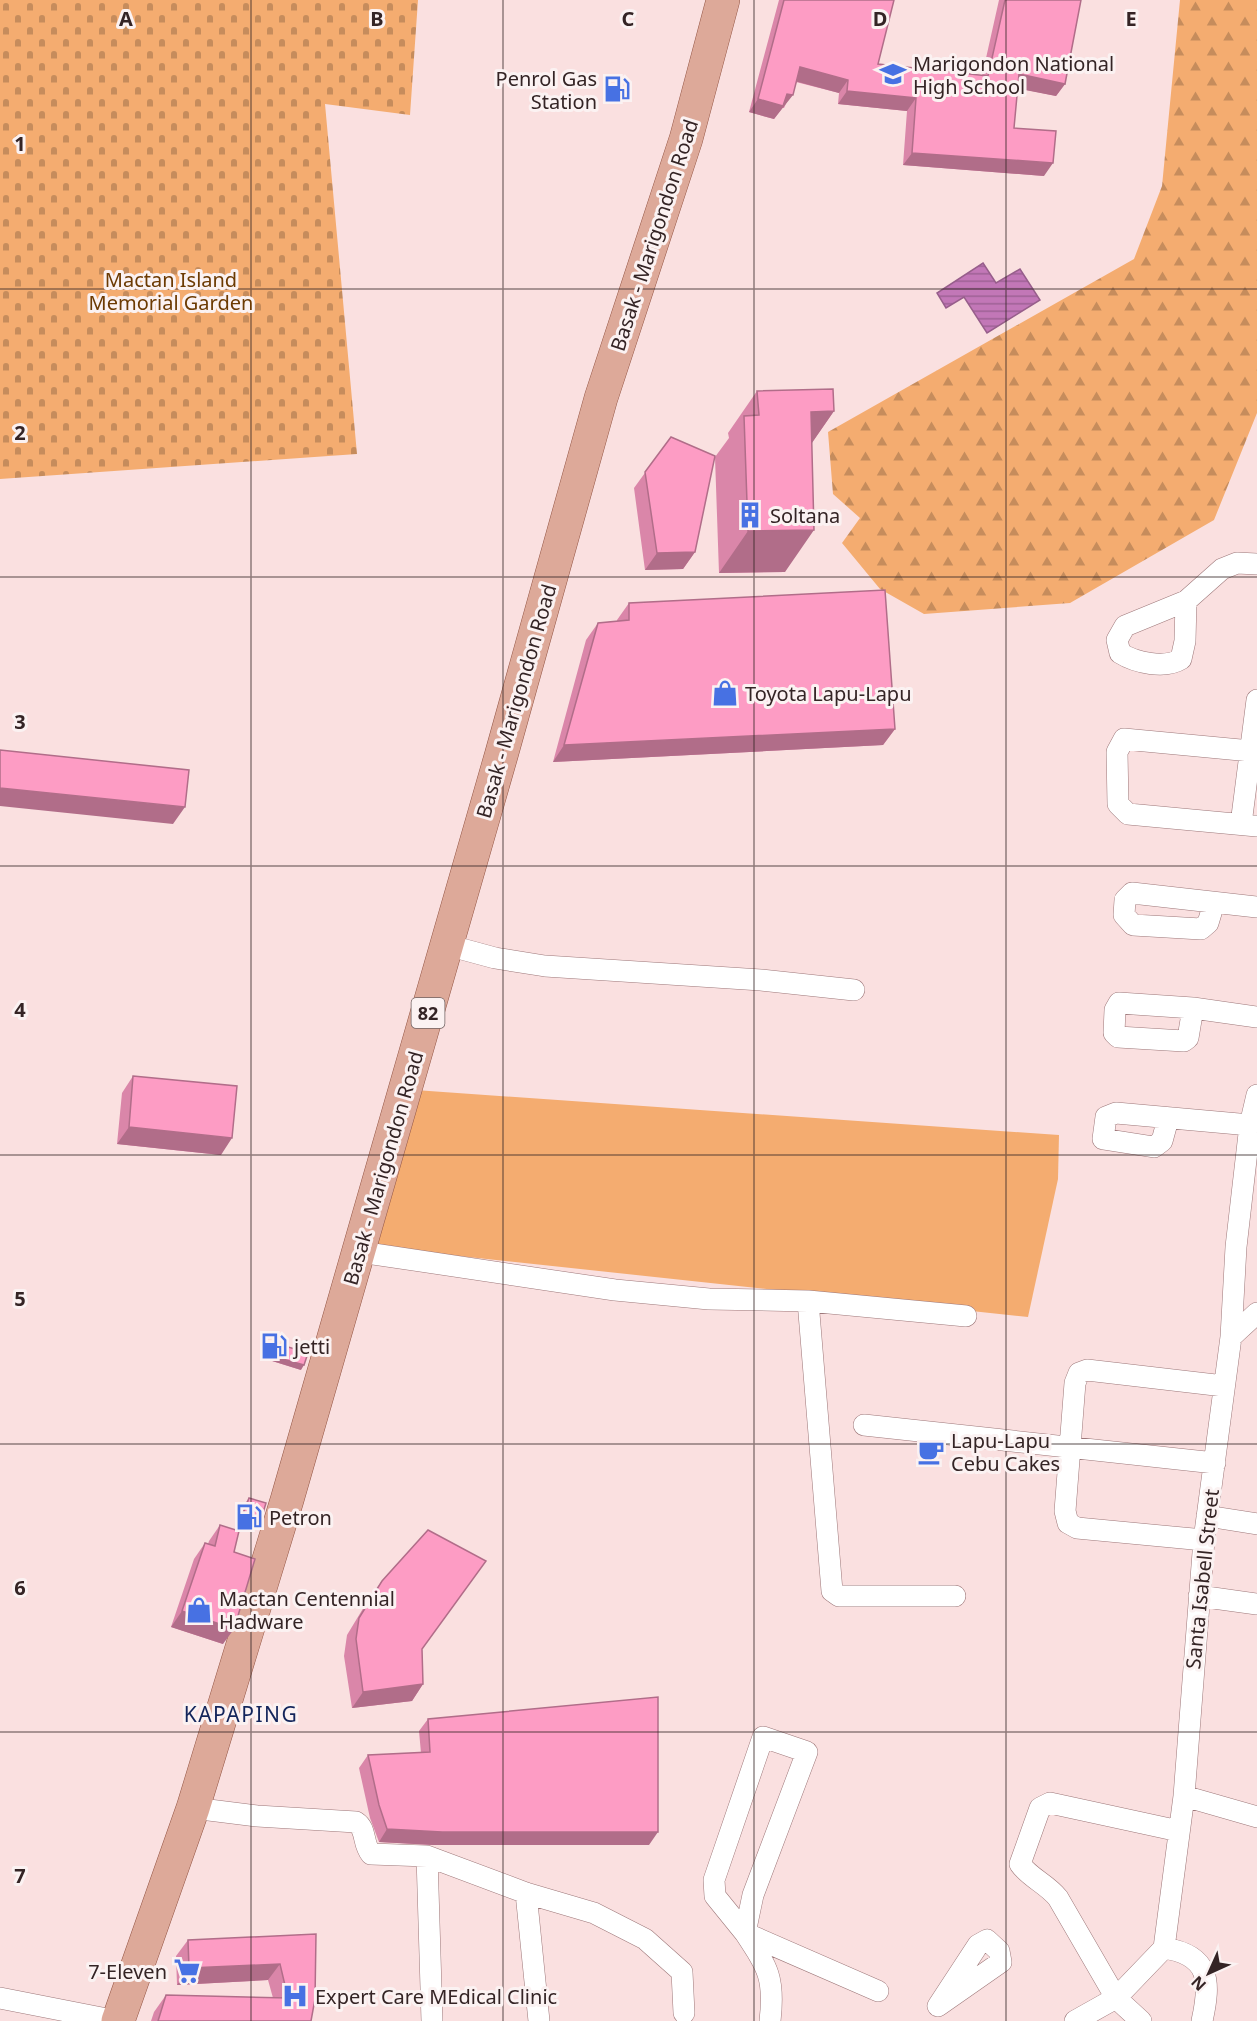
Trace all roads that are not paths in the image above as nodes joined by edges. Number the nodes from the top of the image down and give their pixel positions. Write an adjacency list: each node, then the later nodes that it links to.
1 (723, 0): 9 (main road, Basak - Marigondon Road / 82)
2 (1257, 564): 3 (street)
3 (1186, 601)
4 (1257, 700): 5 (street)
5 (1251, 751): 6 (street); 6 (street)
6 (1249, 825)
7 (1214, 903): 8 (street)
8 (1257, 907)
9 (447, 945): 10 (street); 16 (main road, Basak - Marigondon Road / 82)
10 (854, 990)
11 (1193, 1008): 12 (street)
12 (1257, 1017)
13 (1257, 1095): 15 (street, Santa Isabell Street)
14 (1167, 1119): 15 (street)
15 (1250, 1125): 20 (street, Santa Isabell Street)
16 (360, 1252): 17 (street); 32 (main road, Basak - Marigondon Road / 82)
17 (808, 1301): 19 (street); 28 (street)
18 (1257, 1313): 20 (street)
19 (966, 1316)
20 (1231, 1337): 21 (street, Santa Isabell Street)
21 (1224, 1386): 23 (street); 24 (street, Santa Isabell Street)
22 (864, 1425): 23 (street)
23 (1070, 1446): 24 (street); 27 (street)
24 (1215, 1462): 25 (street, Santa Isabell Street)
25 (1207, 1516): 26 (street); 27 (street, Santa Isabell Street)
26 (1257, 1524)
27 (1204, 1540): 29 (street, Santa Isabell Street)
28 (955, 1596)
29 (1199, 1596): 30 (street); 31 (street, Santa Isabell Street)
30 (1257, 1604)
31 (1184, 1796): 33 (street); 34 (street, Santa Isabell Street)
32 (193, 1808): 35 (street); 43 (main road, Basak - Marigondon Road / 82)
33 (1257, 1817)
34 (1179, 1831): 38 (street, Santa Isabell Street); 41 (street)
35 (427, 1856): 36 (street); 44 (street)
36 (526, 1893): 42 (street); 45 (street)
37 (745, 1933): 37 (street); 39 (street); 46 (street)
38 (1164, 1948): 41 (street); 49 (street)
39 (878, 1991)
40 (0, 1998): 43 (street)
41 (1116, 1998): 47 (street); 48 (street)
42 (684, 2013)
43 (118, 2021)
44 (432, 2021)
45 (539, 2021)
46 (770, 2021)
47 (1075, 2021)
48 (1142, 2021)
49 (1202, 2021)

